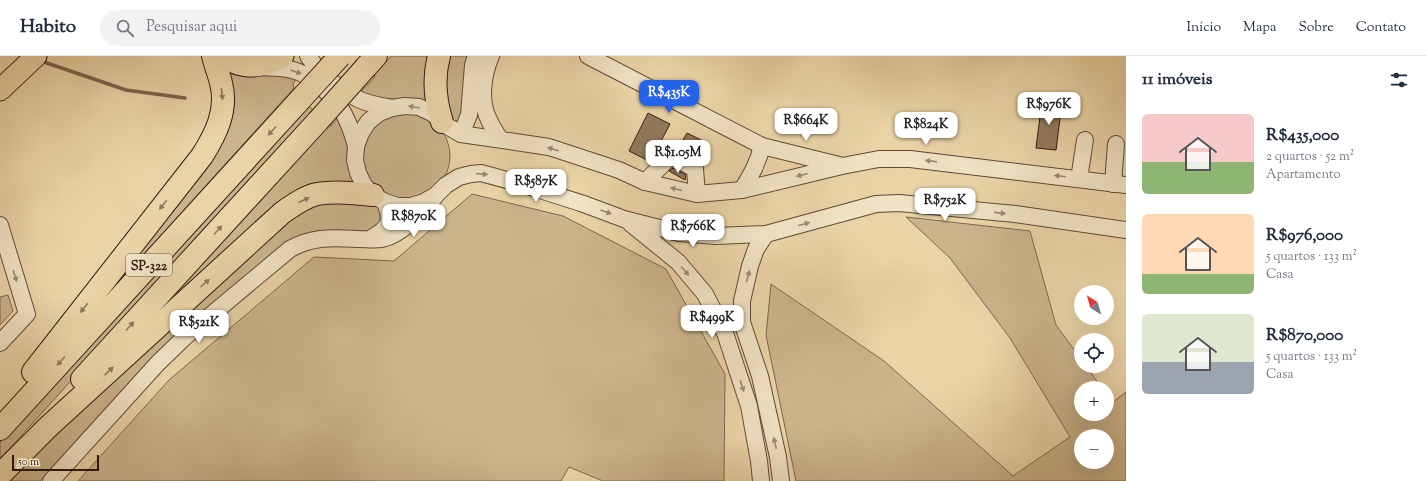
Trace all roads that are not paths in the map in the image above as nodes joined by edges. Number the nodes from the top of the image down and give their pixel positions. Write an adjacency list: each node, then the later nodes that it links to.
1 (213, 56): 35 (highway, one-way to 35)
2 (221, 56): 12 (main road)
3 (283, 56): 12 (main road)
4 (308, 56): 14 (street)
5 (340, 56): 36 (highway, SP-322, one-way to 36, bridge)
6 (438, 56): 15 (highway)
7 (476, 56): 15 (street)
8 (491, 56): 16 (street)
9 (588, 56): 20 (street)
10 (371, 61): 37 (highway, SP-322, one-way to 10, bridge)
11 (30, 62): 13 (main road)
12 (258, 66): 19 (street, one-way to 19)
13 (0, 90)
14 (392, 108): 15 (street, one-way to 14); 19 (street)
15 (450, 127): 16 (street)
16 (500, 139): 23 (street, one-way to 16)
17 (1085, 140): 22 (street)
18 (1116, 144): 24 (street)
19 (356, 146): 28 (street)
20 (762, 146): 21 (street); 26 (street)
21 (842, 166): 22 (street, one-way to 21); 26 (street, one-way to 26)
22 (1078, 179): 24 (street)
23 (646, 182): 27 (street, one-way to 23); 27 (street)
24 (1119, 185)
25 (441, 190): 28 (street); 29 (street, one-way to 29); 33 (street)
26 (742, 190): 27 (street)
27 (696, 194)
28 (379, 198): 33 (street); 38 (highway, one-way to 28)
29 (624, 218): 32 (street); 40 (street, one-way to 40)
30 (0, 225): 34 (street, one-way to 34)
31 (1126, 230): 32 (street, one-way to 31)
32 (766, 234): 41 (street, one-way to 32)
33 (370, 239): 39 (street)
34 (0, 343)
35 (0, 415)
36 (0, 429)
37 (0, 469)
38 (0, 475)
39 (51, 481)
40 (761, 481)
41 (781, 481)

